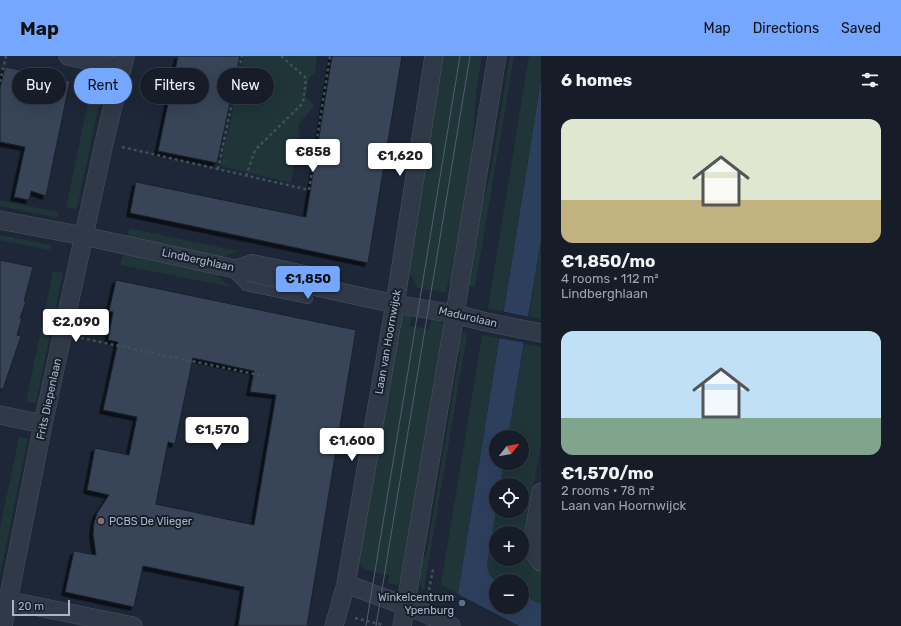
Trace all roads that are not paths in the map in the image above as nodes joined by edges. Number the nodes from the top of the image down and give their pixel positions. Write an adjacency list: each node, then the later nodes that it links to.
1 (68, 56): 4 (street)
2 (434, 56): 10 (street, Laan van Hoornwijck)
3 (497, 56): 11 (street)
4 (124, 62): 6 (street, Frits Diepenlaan)
5 (0, 220): 6 (street, Lindberghlaan)
6 (84, 236): 7 (street, Lindberghlaan); 14 (street, Frits Diepenlaan)
7 (228, 267): 8 (lane); 9 (lane); 10 (street, Lindberghlaan)
8 (313, 272)
9 (308, 300)
10 (395, 304): 11 (street, Madurolaan); 17 (street, Laan van Hoornwijck)
11 (455, 314): 12 (street, Madurolaan); 19 (street)
12 (541, 333)
13 (0, 415): 14 (street)
14 (43, 424): 18 (street, Frits Diepenlaan)
15 (541, 492): 16 (street)
16 (541, 562)
17 (346, 584): 19 (street); 20 (street, Laan van Hoornwijck)
18 (4, 600): 21 (street, Frits Diepenlaan); 22 (street)
19 (405, 605): 23 (street); 24 (street)
20 (336, 620)
21 (3, 626)
22 (133, 626)
23 (402, 626)
24 (451, 626)

